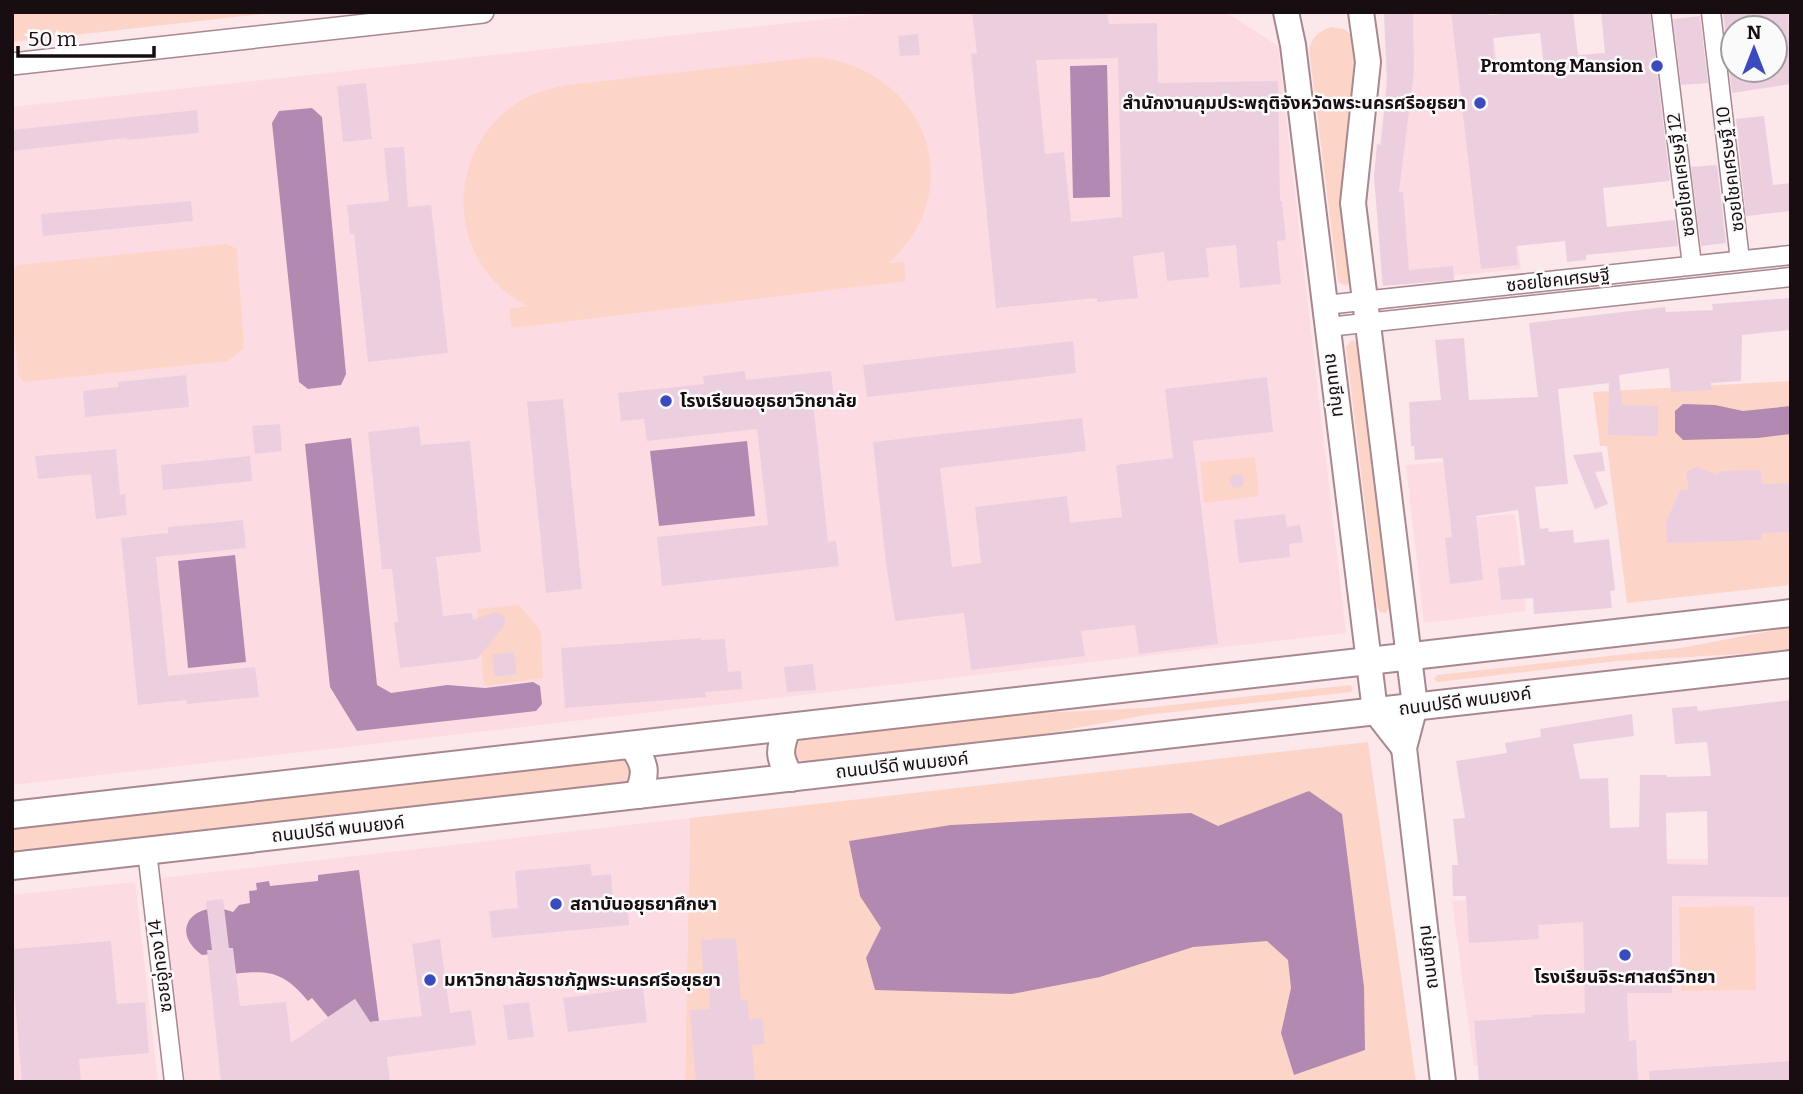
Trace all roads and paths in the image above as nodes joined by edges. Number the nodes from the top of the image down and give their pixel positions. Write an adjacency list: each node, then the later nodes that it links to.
1 (483, 12): 6 (street)
2 (1286, 12): 12 (main road, ถนนชีกุน)
3 (1361, 12): 11 (main road, ถนนชีกุน)
4 (1661, 12): 9 (street, ซอยโชคเศรษฐี 12)
5 (1711, 12): 8 (street, ซอยโชคเศรษฐี 10)
6 (12, 64)
7 (1791, 255): 8 (street, ซอยโชคเศรษฐี)
8 (1740, 260): 9 (street, ซอยโชคเศรษฐี)
9 (1692, 265): 11 (street, ซอยโชคเศรษฐี)
10 (1791, 277): 11 (street, ซอยโชคเศรษฐี)
11 (1366, 311): 12 (street, ซอยโชคเศรษฐี); 14 (main road, ถนนชีกุน)
12 (1326, 316): 15 (main road, ถนนชีกุน)
13 (1791, 613): 14 (main road)
14 (1409, 656): 15 (main road); 17 (main road, ถนนชีกุน)
15 (1369, 662): 18 (main road, ถนนชีกุน); 19 (main road)
16 (1791, 664): 17 (main road, ถนนปรีดี พนมยงค์)
17 (1415, 706): 18 (main road, ถนนปรีดี พนมยงค์); 21 (main road, ถนนชีกุน)
18 (1376, 711): 21 (main road, ถนนชีกุน); 22 (main road, ถนนปรีดี พนมยงค์)
19 (787, 727): 20 (main road); 22 (main road)
20 (632, 745): 23 (main road); 24 (main road)
21 (1404, 748): 28 (main road, ถนนชีกุน)
22 (791, 778): 23 (main road, ถนนปรีดี พนมยงค์)
23 (638, 795): 25 (main road, ถนนปรีดี พนมยงค์)
24 (12, 815)
25 (147, 851): 26 (main road, ถนนปรีดี พนมยงค์); 27 (street, ซอยอู่ทอง 14)
26 (12, 866)
27 (174, 1082)
28 (1443, 1082)

